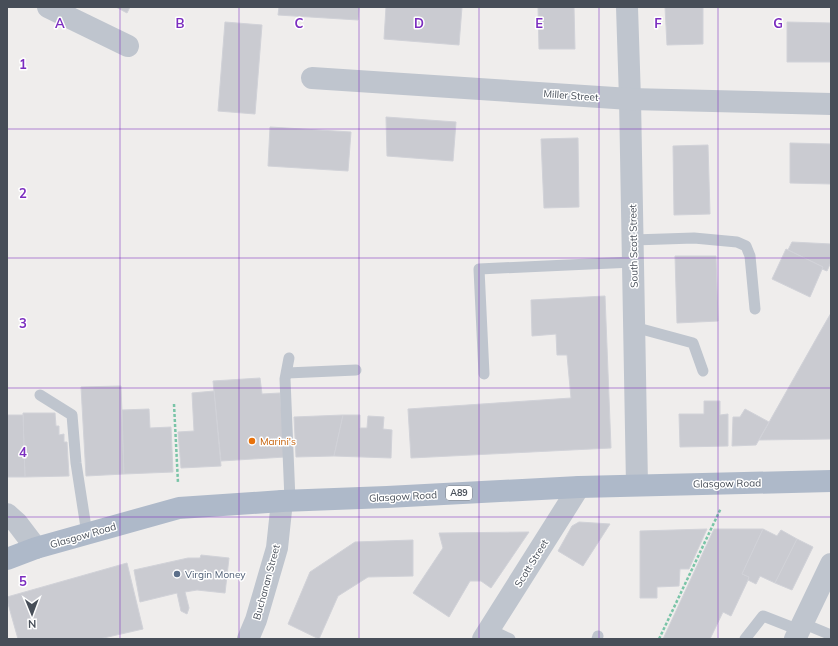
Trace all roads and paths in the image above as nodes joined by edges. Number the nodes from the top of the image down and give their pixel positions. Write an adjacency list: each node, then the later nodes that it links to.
1 (48, 7): 3 (street)
2 (627, 7): 5 (street, South Scott Street)
3 (128, 46)
4 (312, 78): 5 (street, Miller Street)
5 (630, 99): 6 (street, Miller Street); 7 (street, South Scott Street)
6 (831, 104)
7 (633, 240): 8 (street, South Scott Street); 9 (lane)
8 (633, 262): 10 (street, South Scott Street); 15 (lane)
9 (755, 308)
10 (634, 327): 13 (lane); 20 (street, South Scott Street)
11 (289, 358): 14 (lane)
12 (356, 370): 14 (lane)
13 (703, 371)
14 (286, 374): 22 (lane)
15 (484, 374)
16 (40, 395): 25 (lane)
17 (174, 404): 23 (path)
18 (831, 481): 19 (main road, Glasgow Road / A89)
19 (733, 483): 20 (main road, Glasgow Road / A89); 34 (path)
20 (637, 485): 21 (main road, Glasgow Road / A89)
21 (579, 487): 22 (main road, Glasgow Road / A89); 30 (street, Scott Street)
22 (286, 500): 23 (main road, Glasgow Road / A89); 32 (street, Buchanan Street)
23 (179, 508): 25 (main road, Glasgow Road / A89)
24 (7, 514): 26 (street)
25 (87, 534): 26 (main road, Glasgow Road / A89)
26 (36, 548): 27 (main road, Glasgow Road / A89)
27 (7, 560)
28 (831, 564): 29 (street)
29 (798, 631): 31 (lane); 35 (lane)
30 (486, 634): 33 (lane)
31 (831, 635)
32 (248, 639)
33 (510, 639)
34 (659, 639)
35 (745, 639)

